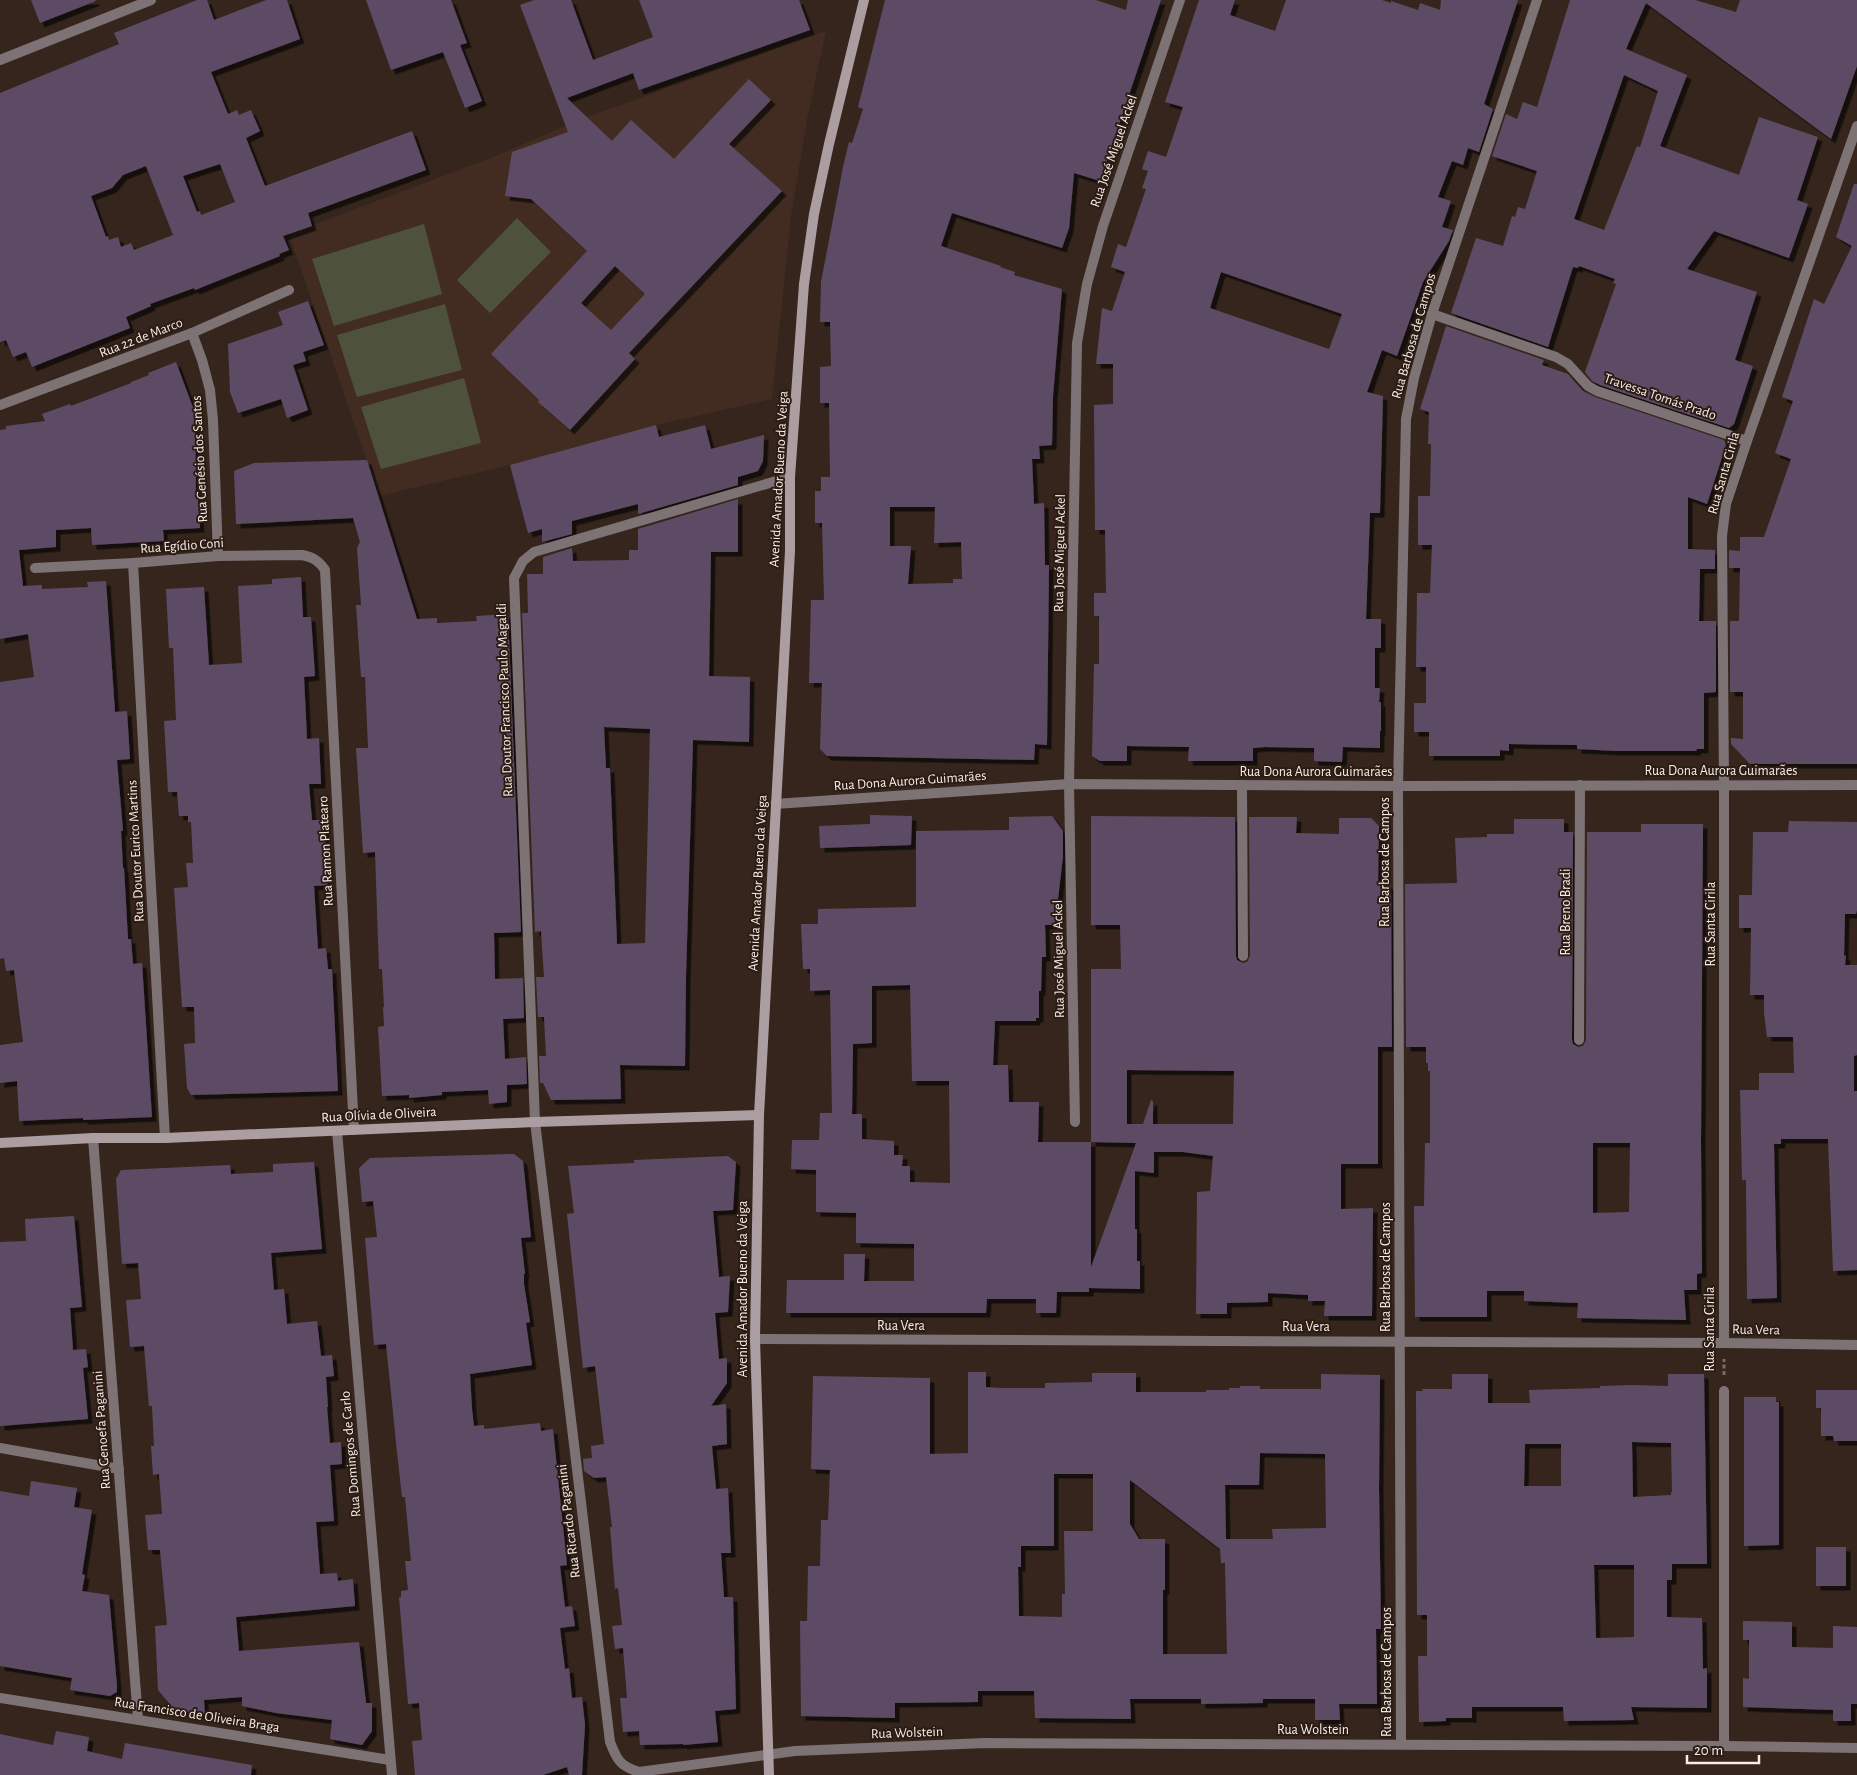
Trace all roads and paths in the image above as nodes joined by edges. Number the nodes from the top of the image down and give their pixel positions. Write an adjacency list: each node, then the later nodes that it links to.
1 (151, 0): 5 (street)
2 (864, 0): 12 (main road, Avenida Amador Bueno da Veiga)
3 (1180, 0): 17 (street, Rua José Miguel Ackel)
4 (1537, 0): 8 (street, Rua Barbosa de Campos)
5 (0, 60)
6 (1857, 126): 11 (street, Rua Santa Cirila)
7 (289, 290): 9 (street, Rua 22 de Marco)
8 (1432, 314): 11 (street, Travessa Tomás Prado); 22 (street, Rua Barbosa de Campos)
9 (192, 333): 10 (street, Rua 22 de Marco); 13 (street, Rua Genésio dos Santos)
10 (0, 405)
11 (1747, 441): 18 (street, Rua Santa Cirila)
12 (790, 477): 23 (main road, Avenida Amador Bueno da Veiga); 27 (street, Rua Doutor Francisco Paulo Magaldi)
13 (218, 556): 14 (street, Rua Egídio Coni); 16 (street, Rua Egídio Coni)
14 (133, 563): 15 (street, Rua Egídio Coni); 32 (street, Rua Doutor Eurico Martins)
15 (35, 568)
16 (325, 570): 29 (street, Rua Ramon Platearo)
17 (1070, 784): 19 (street, Rua Dona Aurora Guimarães); 23 (street, Rua Dona Aurora Guimarães); 28 (street, Rua José Miguel Ackel)
18 (1724, 784): 20 (street, Rua Dona Aurora Guimarães); 21 (street, Rua Dona Aurora Guimarães); 36 (street, Rua Santa Cirila)
19 (1242, 785): 22 (street, Rua Dona Aurora Guimarães); 24 (street)
20 (1580, 785): 22 (street, Rua Dona Aurora Guimarães); 25 (street, Rua Breno Bradi)
21 (1857, 785)
22 (1398, 786): 35 (street, Rua Barbosa de Campos)
23 (775, 804): 26 (main road, Avenida Amador Bueno da Veiga)
24 (1243, 956)
25 (1579, 1040)
26 (759, 1115): 27 (main road, Rua Olívia de Oliveira); 34 (main road, Avenida Amador Bueno da Veiga)
27 (535, 1122): 29 (main road, Rua Olívia de Oliveira); 46 (street, Rua Ricardo Paganini)
28 (1075, 1122)
29 (354, 1130): 30 (main road, Rua Olívia de Oliveira)
30 (337, 1131): 32 (main road, Rua Olívia de Oliveira); 47 (street, Rua Domingos de Carlo)
31 (93, 1138): 32 (main road, Rua Olívia de Oliveira); 33 (main road, Rua Olívia de Oliveira); 40 (street, Rua Genoefa Paganini)
32 (165, 1138)
33 (0, 1143)
34 (754, 1338): 35 (street, Rua Vera); 46 (main road, Avenida Amador Bueno da Veiga)
35 (1400, 1342): 36 (street, Rua Vera); 43 (street, Rua Barbosa de Campos)
36 (1724, 1343): 37 (street, Rua Vera); 38 (path, Rua Santa Cirila)
37 (1857, 1346)
38 (1724, 1391): 44 (street, Rua Santa Cirila)
39 (0, 1448): 40 (street)
40 (119, 1469): 42 (street, Rua Genoefa Paganini)
41 (0, 1698): 42 (street, Rua Francisco de Oliveira Braga)
42 (138, 1719): 47 (street, Rua Francisco de Oliveira Braga)
43 (1400, 1744): 44 (street, Rua Wolstein); 46 (street, Rua Wolstein)
44 (1724, 1746): 45 (street, Rua Wolstein)
45 (1857, 1748)
46 (769, 1756): 49 (main road, Avenida Amador Bueno da Veiga)
47 (390, 1760): 48 (street, Rua Domingos de Carlo)
48 (392, 1775)
49 (769, 1775)

